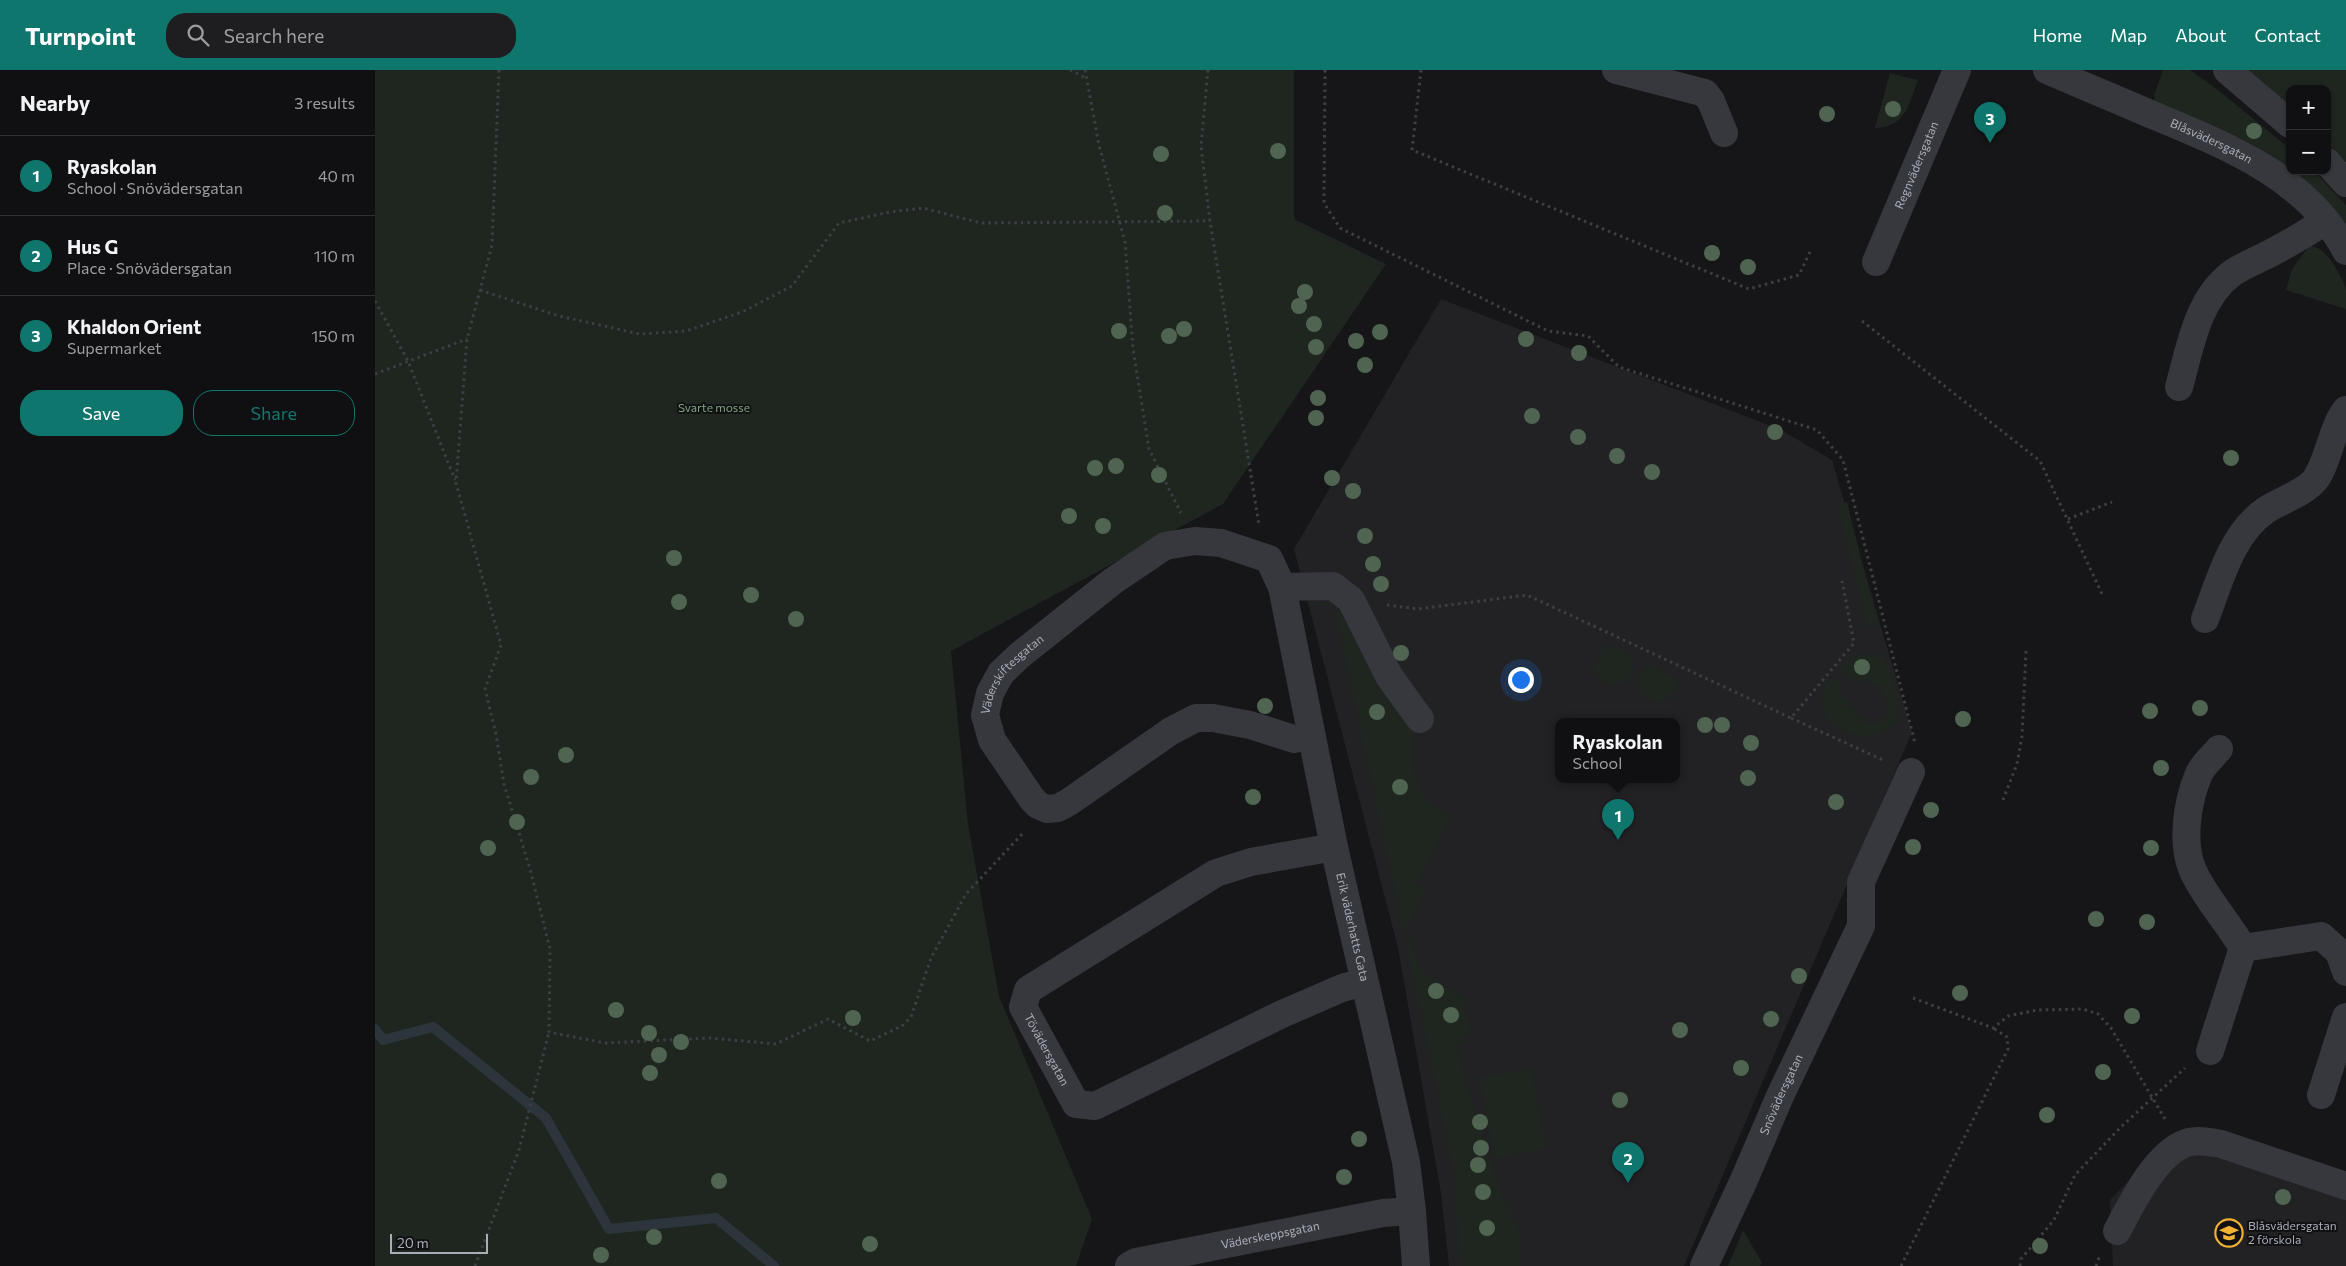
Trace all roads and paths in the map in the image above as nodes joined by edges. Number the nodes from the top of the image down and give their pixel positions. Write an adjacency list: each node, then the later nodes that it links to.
1 (499, 70): 22 (path)
2 (1070, 70): 11 (path)
3 (1085, 70): 11 (path)
4 (1208, 70): 16 (path)
5 (1325, 70): 45 (path)
6 (1421, 70): 20 (path)
7 (1617, 70): 13 (street)
8 (1957, 70): 21 (street, Regnvädersgatan)
9 (2047, 70): 17 (street, Blåsvädersgatan)
10 (2227, 70): 12 (street)
11 (1084, 77): 18 (path)
12 (2286, 121)
13 (1724, 133)
14 (2331, 166): 15 (street)
15 (2346, 182)
16 (1210, 221): 18 (path); 34 (path)
17 (2325, 221): 19 (street, Blåsvädersgatan); 28 (street)
18 (1120, 223): 22 (path); 33 (path)
19 (2346, 251)
20 (1810, 252)
21 (1876, 262)
22 (480, 290): 25 (path)
23 (375, 301): 26 (path)
24 (1862, 321): 32 (path)
25 (467, 339): 26 (path); 30 (path)
26 (408, 361): 27 (path); 30 (path)
27 (375, 374)
28 (2179, 387)
29 (2346, 410): 39 (street)
30 (456, 483): 55 (path)
31 (2112, 502): 32 (path)
32 (2067, 519): 37 (path)
33 (1195, 541): 34 (street, Väderskiftesgatan); 47 (street, Väderskiftesgatan)
34 (1269, 559): 36 (street, Erik väderhatts Gata)
35 (1842, 581): 41 (path)
36 (1282, 587): 38 (street); 43 (street, Erik väderhatts Gata)
37 (2103, 596)
38 (1351, 600): 41 (path); 42 (street)
39 (2205, 619)
40 (2026, 651): 46 (path)
41 (1791, 718): 45 (path)
42 (1420, 719)
43 (1311, 736): 47 (street); 48 (street, Erik väderhatts Gata)
44 (2219, 749): 49 (street)
45 (1911, 772): 66 (street, Snövädersgatan)
46 (2003, 800)
47 (1047, 809): 55 (path)
48 (1334, 847): 51 (street, Erik väderhatts Gata); 51 (street, Tövädersgatan)
49 (2243, 948): 50 (street); 56 (street)
50 (2346, 972)
51 (1364, 982): 61 (street, Erik väderhatts Gata)
52 (1913, 998): 54 (path)
53 (2346, 1017): 57 (street)
54 (1993, 1028): 58 (path); 67 (path)
55 (549, 1032): 63 (path)
56 (2210, 1051): 58 (path)
57 (2321, 1095)
58 (2152, 1099): 59 (path); 68 (path)
59 (2162, 1116)
60 (2346, 1186): 62 (street)
61 (1413, 1211): 64 (street, Väderskeppsgatan); 65 (street, Erik väderhatts Gata)
62 (2117, 1231)
63 (475, 1266)
64 (1129, 1266)
65 (1416, 1266)
66 (1704, 1266)
67 (1901, 1266)
68 (2020, 1266)

